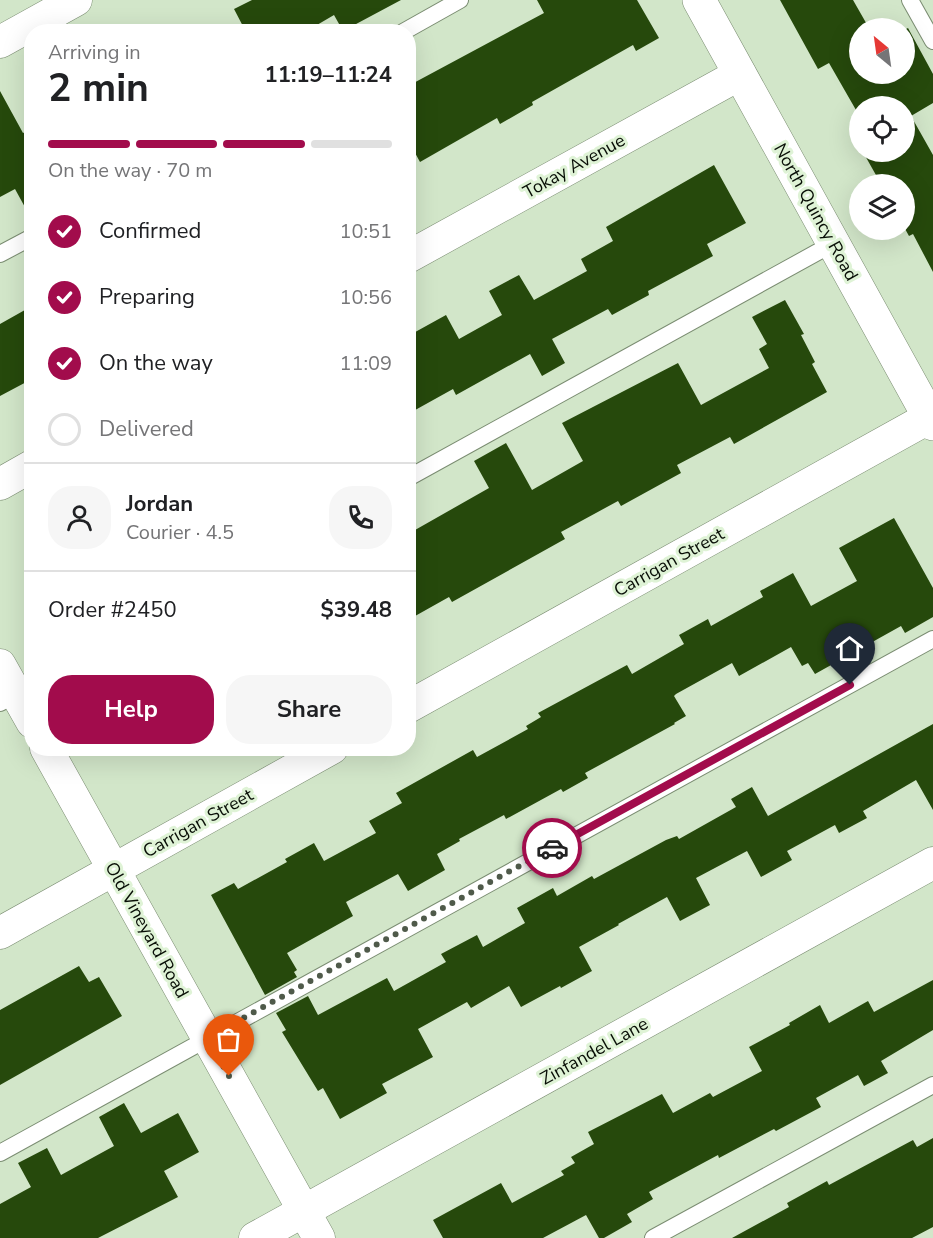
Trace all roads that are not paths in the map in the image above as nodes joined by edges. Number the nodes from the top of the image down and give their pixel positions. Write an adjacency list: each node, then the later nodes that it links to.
1 (76, 0): 5 (street)
2 (460, 0): 6 (lane)
3 (699, 0): 10 (street, North Quincy Road)
4 (910, 0): 8 (lane)
5 (33, 24)
6 (416, 25)
7 (24, 29): 9 (street)
8 (933, 41)
9 (0, 42)
10 (740, 74): 12 (street, North Quincy Road); 14 (street, Tokay Avenue)
11 (24, 241): 13 (lane)
12 (834, 243): 15 (street, North Quincy Road); 17 (lane)
13 (0, 254)
14 (416, 254)
15 (931, 421): 22 (street, Carrigan Street)
16 (24, 470): 18 (street)
17 (416, 474)
18 (0, 484)
19 (933, 639): 29 (lane)
20 (0, 665): 21 (street)
21 (16, 695): 23 (street)
22 (416, 702)
23 (24, 708)
24 (50, 756): 27 (street, Old Vineyard Road)
25 (318, 756): 27 (street, Carrigan Street)
26 (933, 863): 32 (street, Zinfandel Lane)
27 (114, 870): 28 (street, Carrigan Street); 29 (street, Old Vineyard Road)
28 (0, 933)
29 (207, 1038): 31 (lane); 32 (street, Old Vineyard Road)
30 (933, 1085): 35 (lane)
31 (0, 1153)
32 (304, 1211): 33 (street, Zinfandel Lane); 34 (street, Old Vineyard Road)
33 (255, 1238)
34 (319, 1238)
35 (653, 1238)

